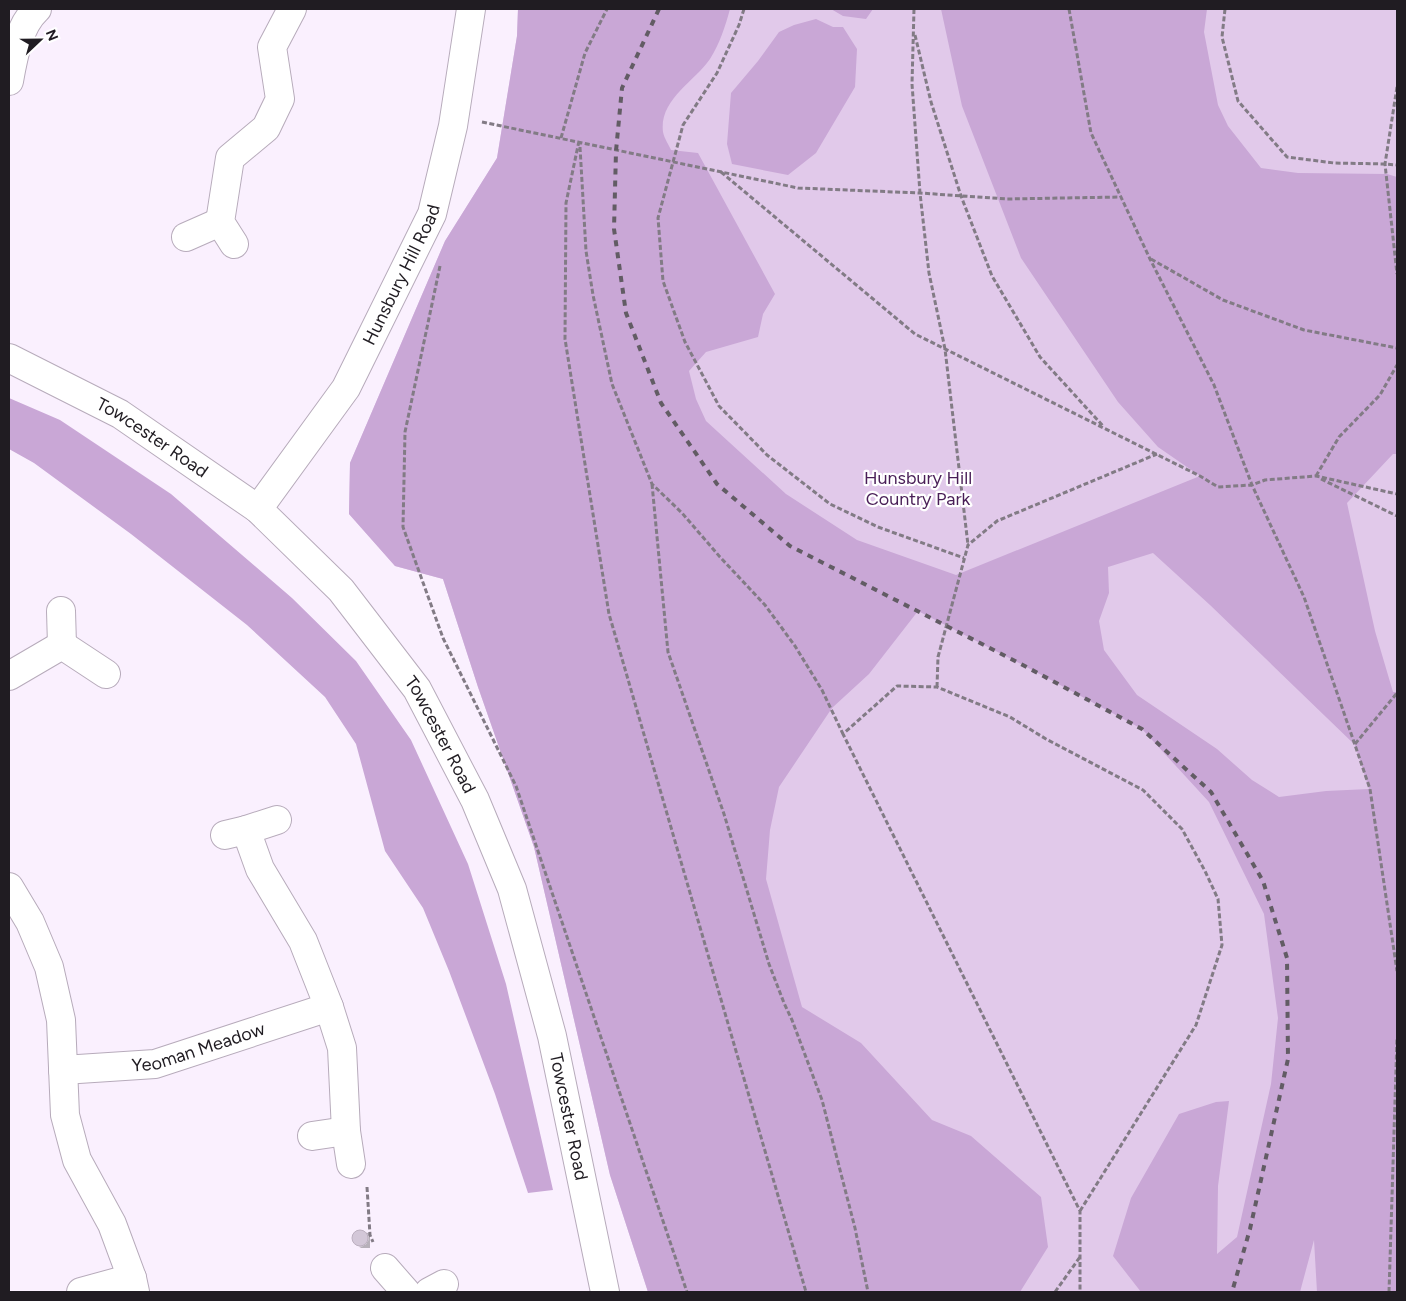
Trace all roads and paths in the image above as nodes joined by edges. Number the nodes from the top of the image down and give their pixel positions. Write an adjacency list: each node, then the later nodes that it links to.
1 (37, 9): 11 (street)
2 (292, 9): 23 (street)
3 (459, 9): 4 (street)
4 (471, 9): 13 (street, Hunsbury Hill Road)
5 (606, 9): 14 (path)
6 (744, 9): 16 (path)
7 (914, 9): 10 (path)
8 (1068, 9): 22 (path)
9 (1225, 9): 17 (path)
10 (914, 30): 20 (path); 21 (path)
11 (9, 81)
12 (1397, 87): 17 (path)
13 (455, 116): 14 (path); 37 (street, Hunsbury Hill Road)
14 (561, 138): 15 (path)
15 (579, 142): 16 (path); 34 (path); 67 (path)
16 (674, 162): 19 (path); 40 (path)
17 (1385, 164): 18 (path); 26 (path)
18 (1397, 165)
19 (721, 172): 20 (path); 28 (path)
20 (920, 193): 21 (path); 28 (path)
21 (961, 196): 22 (path); 31 (path)
22 (1121, 197): 24 (path)
23 (186, 237)
24 (1150, 259): 27 (path); 35 (path)
25 (441, 260): 66 (path)
26 (1397, 274)
27 (1397, 348)
28 (945, 349): 31 (path); 39 (path)
29 (9, 358): 37 (street, Towcester Road)
30 (1397, 365): 33 (path)
31 (1106, 429): 32 (path)
32 (1157, 454): 35 (path); 39 (path)
33 (1316, 476): 35 (path); 36 (path); 38 (path)
34 (652, 484): 47 (path); 68 (path)
35 (1252, 485): 48 (path)
36 (1397, 494)
37 (258, 508): 65 (street, Towcester Road)
38 (1397, 516)
39 (968, 545): 40 (path)
40 (964, 558): 45 (path)
41 (60, 612): 42 (street)
42 (62, 644): 43 (street); 44 (street)
43 (106, 674)
44 (9, 676)
45 (937, 687): 47 (path); 59 (path)
46 (1397, 693): 48 (path)
47 (843, 734): 59 (path)
48 (1355, 745): 51 (path)
49 (277, 820): 52 (street)
50 (9, 887): 54 (street)
51 (1397, 970)
52 (329, 1007): 54 (street, Yeoman Meadow); 55 (street)
53 (1397, 1038): 57 (path)
54 (62, 1070): 62 (street)
55 (346, 1131): 56 (street); 58 (street)
56 (312, 1136)
57 (1395, 1146): 71 (path)
58 (351, 1164): 61 (path)
59 (1080, 1211): 60 (path)
60 (1080, 1256): 69 (path); 70 (path)
61 (385, 1268): 64 (street)
62 (133, 1285): 63 (street)
63 (82, 1292)
64 (406, 1292)
65 (605, 1292)
66 (687, 1292)
67 (806, 1292)
68 (868, 1292)
69 (1055, 1292)
70 (1080, 1292)
71 (1389, 1292)

